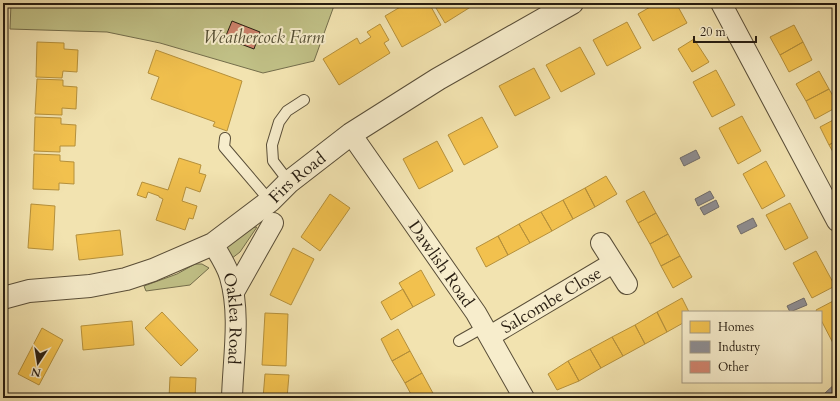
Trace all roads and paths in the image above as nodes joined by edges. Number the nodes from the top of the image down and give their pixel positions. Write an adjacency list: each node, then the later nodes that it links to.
1 (572, 3): 4 (street, Firs Road)
2 (720, 3): 8 (street)
3 (304, 100): 6 (lane)
4 (351, 134): 6 (street, Firs Road); 16 (street, Dawlish Road)
5 (225, 138): 7 (lane)
6 (289, 182): 7 (street, Firs Road)
7 (270, 201): 11 (street, Firs Road)
8 (837, 221)
9 (273, 223): 14 (street, Firs Road)
10 (601, 243): 12 (street, Salcombe Close)
11 (213, 244): 14 (street, Oaklea Road); 15 (street, Firs Road)
12 (613, 263): 13 (street, Salcombe Close); 16 (street, Salcombe Close)
13 (627, 284)
14 (234, 292): 18 (street, Oaklea Road)
15 (3, 298)
16 (487, 332): 17 (lane); 19 (street, Dawlish Road)
17 (459, 341)
18 (232, 398)
19 (524, 398)

